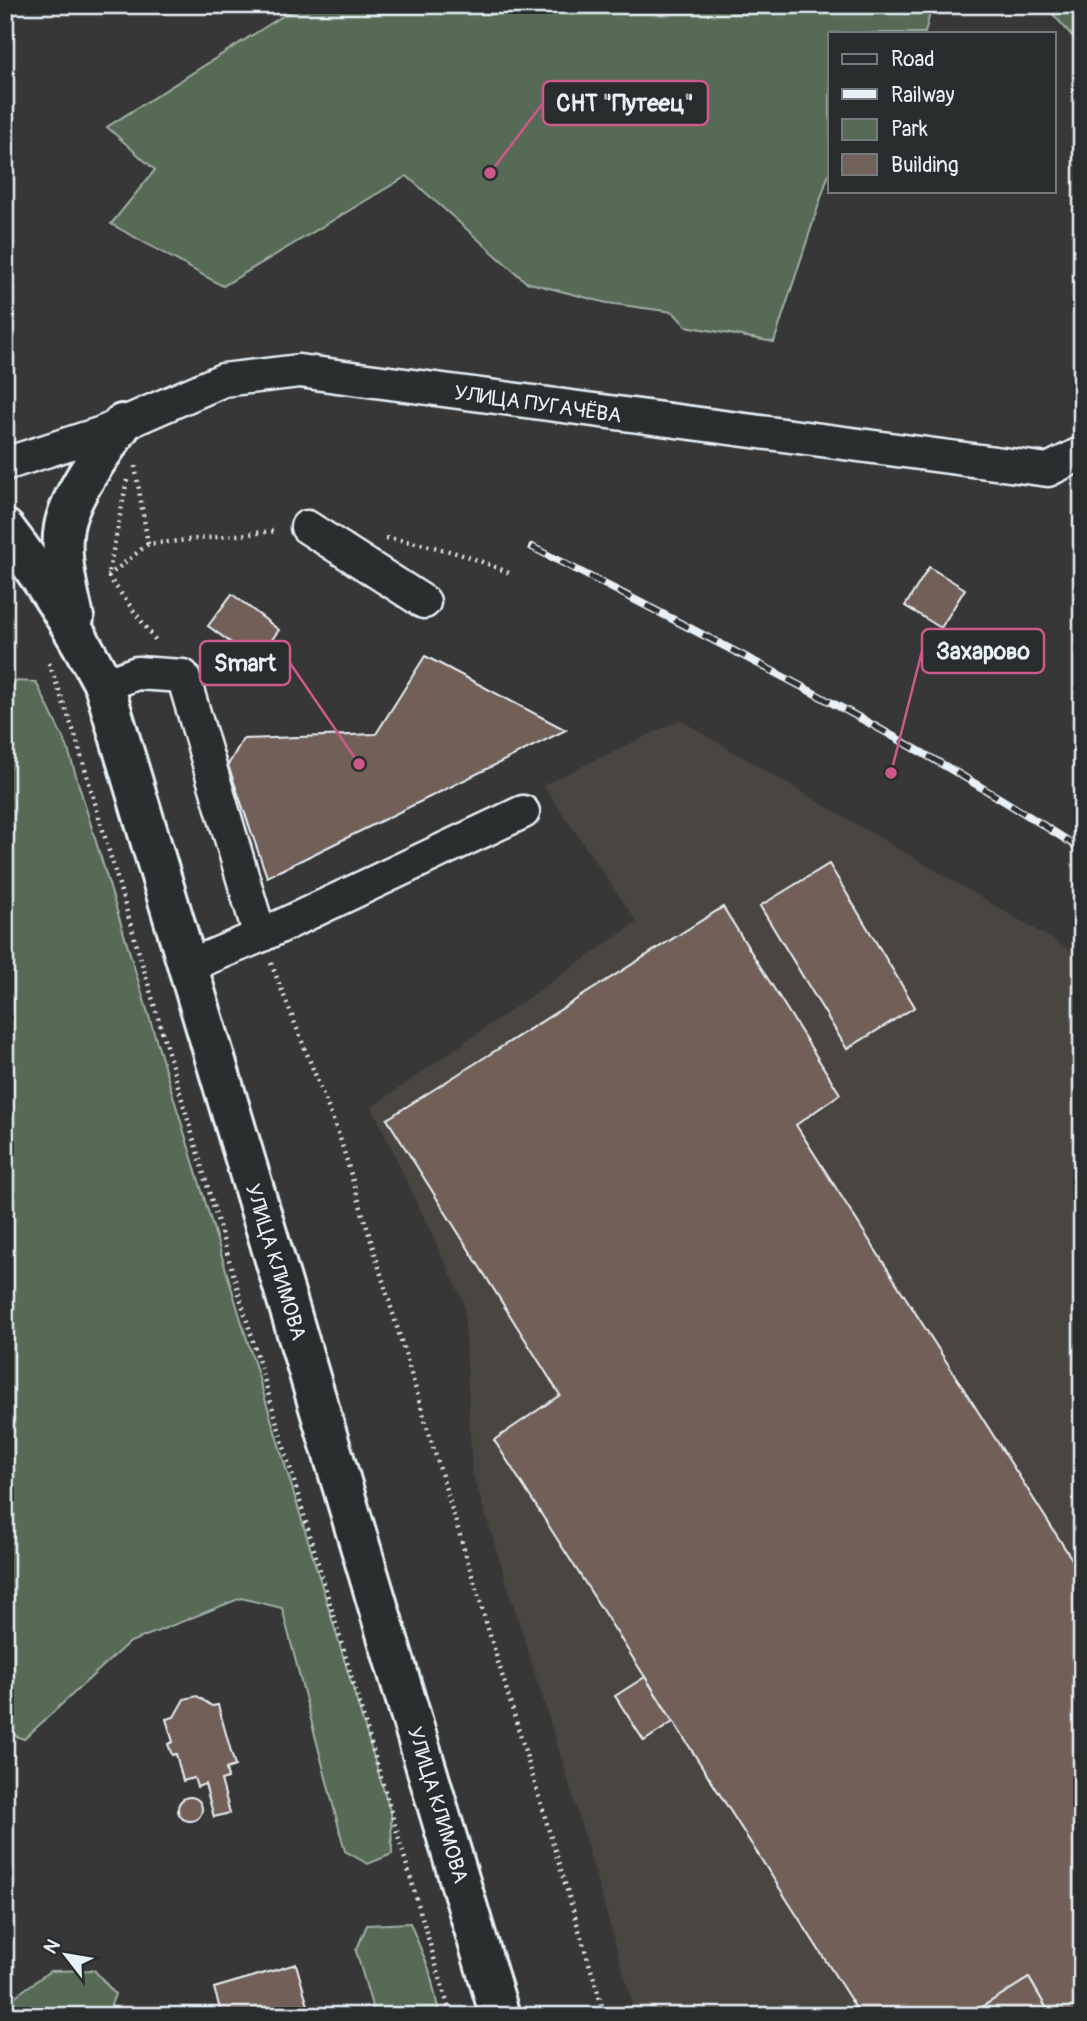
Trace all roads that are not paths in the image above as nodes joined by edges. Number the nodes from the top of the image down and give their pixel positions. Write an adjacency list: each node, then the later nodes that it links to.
1 (122, 424): 3 (street, УЛИЦА ПУГАЧЁВА); 4 (street, УЛИЦА ПУГАЧЁВА); 9 (main road)
2 (1082, 453): 4 (street)
3 (5, 464)
4 (1048, 470): 5 (street, УЛИЦА ПУГАЧЁВА)
5 (1082, 480)
6 (307, 527): 8 (street)
7 (5, 529): 9 (main road, УЛИЦА КЛИМОВА)
8 (424, 601)
9 (62, 643): 10 (main road, УЛИЦА КЛИМОВА)
10 (104, 685): 12 (street); 13 (main road, УЛИЦА КЛИМОВА)
11 (523, 812): 12 (street)
12 (260, 936): 13 (street)
13 (188, 966): 14 (main road, УЛИЦА КЛИМОВА)
14 (500, 2016)

